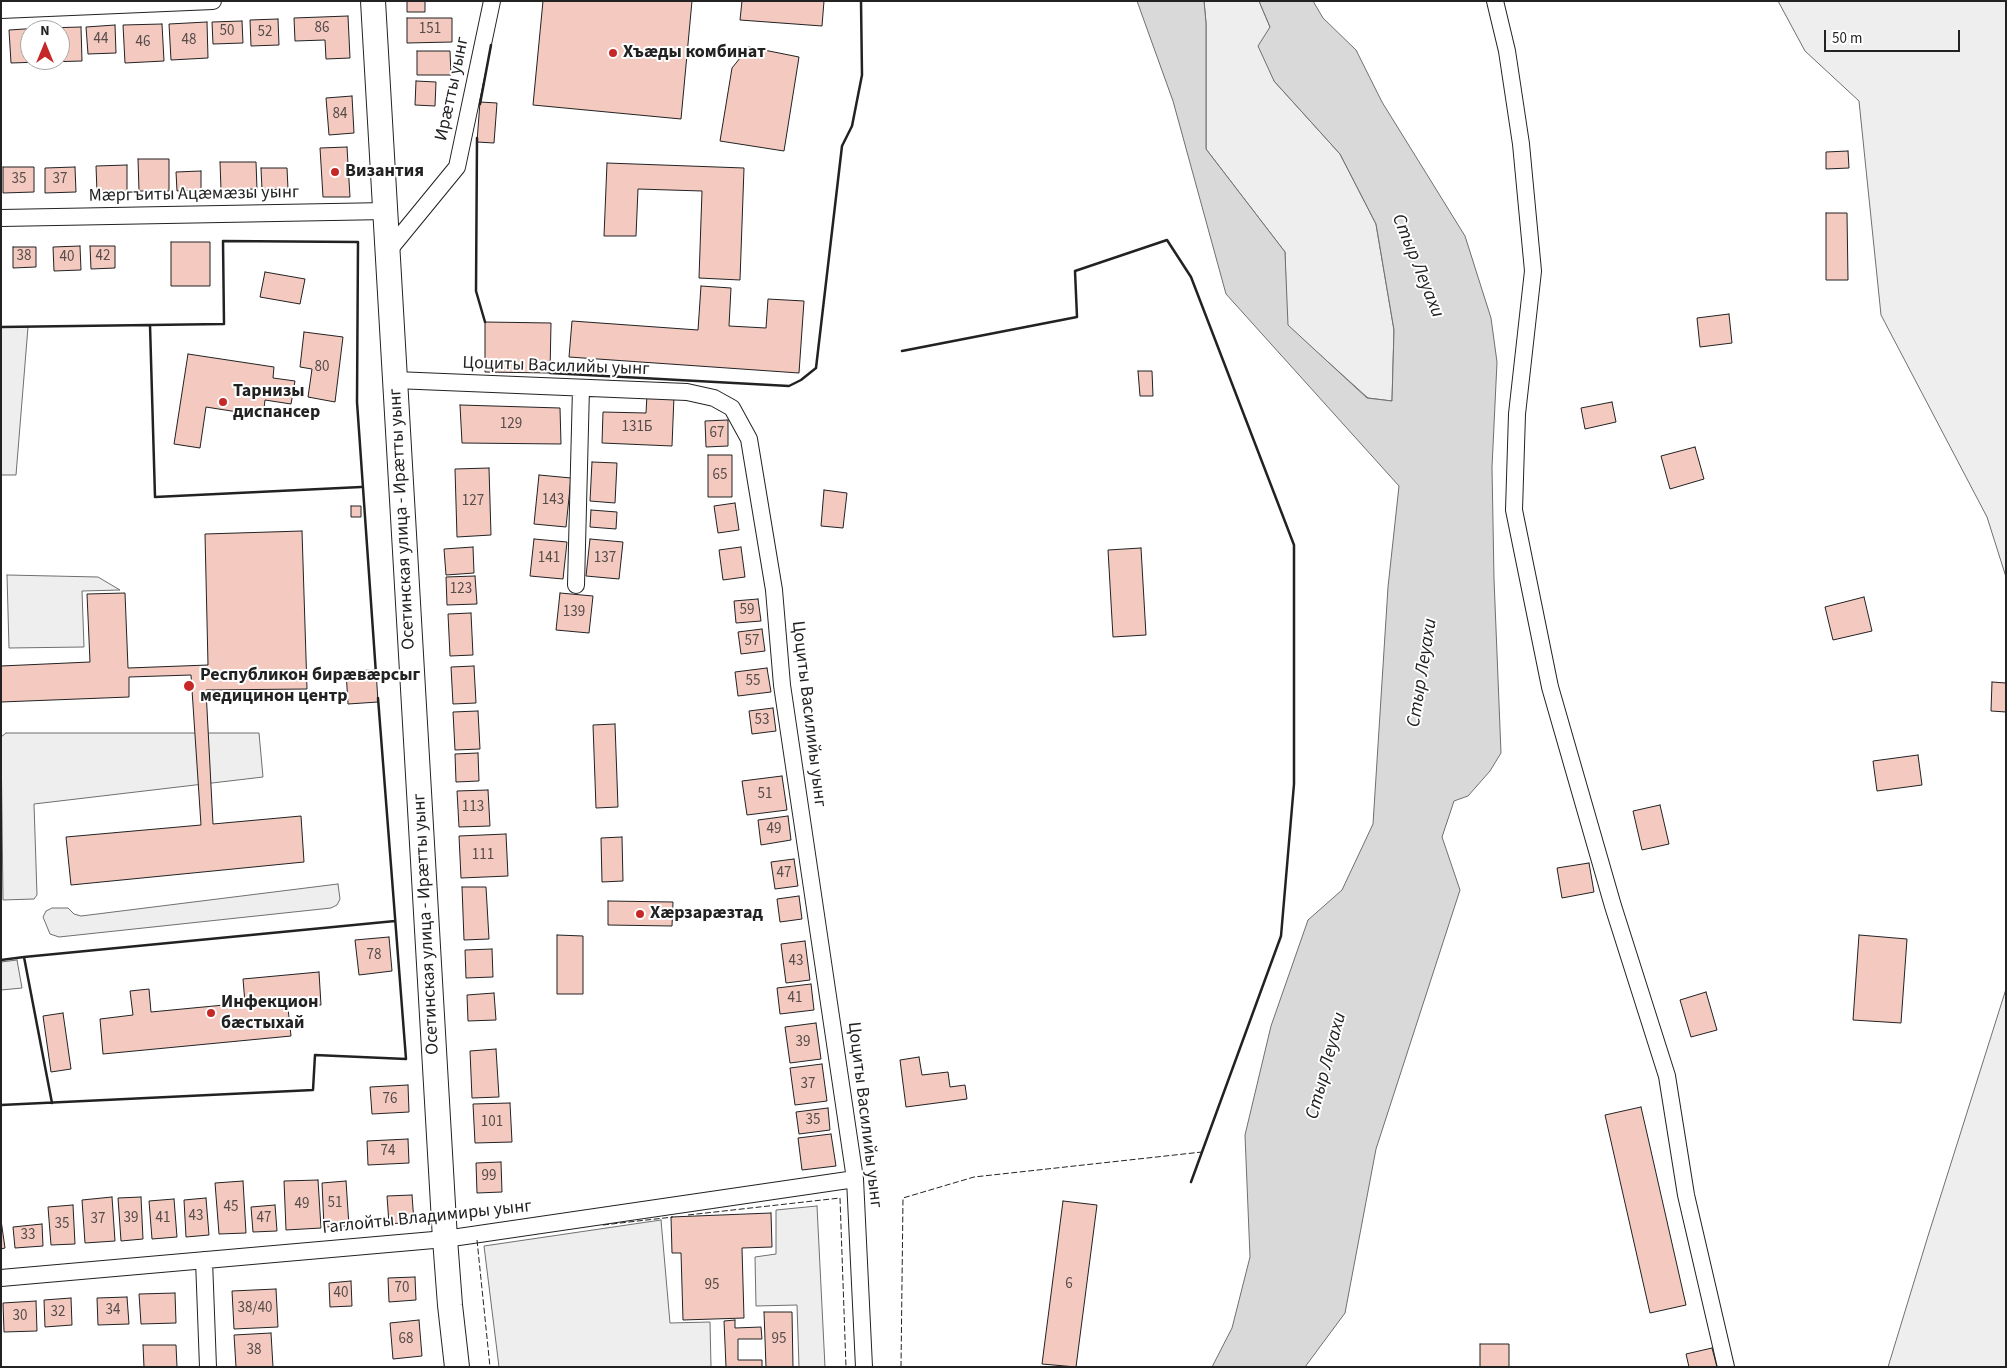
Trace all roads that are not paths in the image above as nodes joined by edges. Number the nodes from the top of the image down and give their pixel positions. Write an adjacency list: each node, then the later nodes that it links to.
1 (213, 1): 5 (street)
2 (373, 1): 6 (street, Осетинская улица - Ирæтты уынг)
3 (492, 1): 8 (street, Ирæтты уынг)
4 (1496, 1): 19 (street)
5 (1, 10)
6 (387, 211): 7 (street, Мӕргъиты Ацӕмӕзы уынг); 8 (street, Осетинская улица - Ирæтты уынг)
7 (1, 218)
8 (389, 250): 9 (street, Осетинская улица - Ирæтты уынг)
9 (395, 380): 10 (street, Цоциты Василийы уынг); 13 (street, Осетинская улица - Ирæтты уынг)
10 (582, 388): 11 (street); 12 (street, Цоциты Василийы уынг)
11 (576, 585)
12 (855, 1179): 13 (street, Гаглойты Владимиры уынг); 18 (street, Цоциты Василийы уынг)
13 (445, 1239): 14 (street, Гаглойты Владимиры уынг); 17 (street, Осетинская улица - Ирæтты уынг)
14 (204, 1260): 15 (street, Гаглойты Владимиры уынг); 16 (street)
15 (1, 1278)
16 (208, 1367)
17 (457, 1367)
18 (864, 1367)
19 (1726, 1367)

